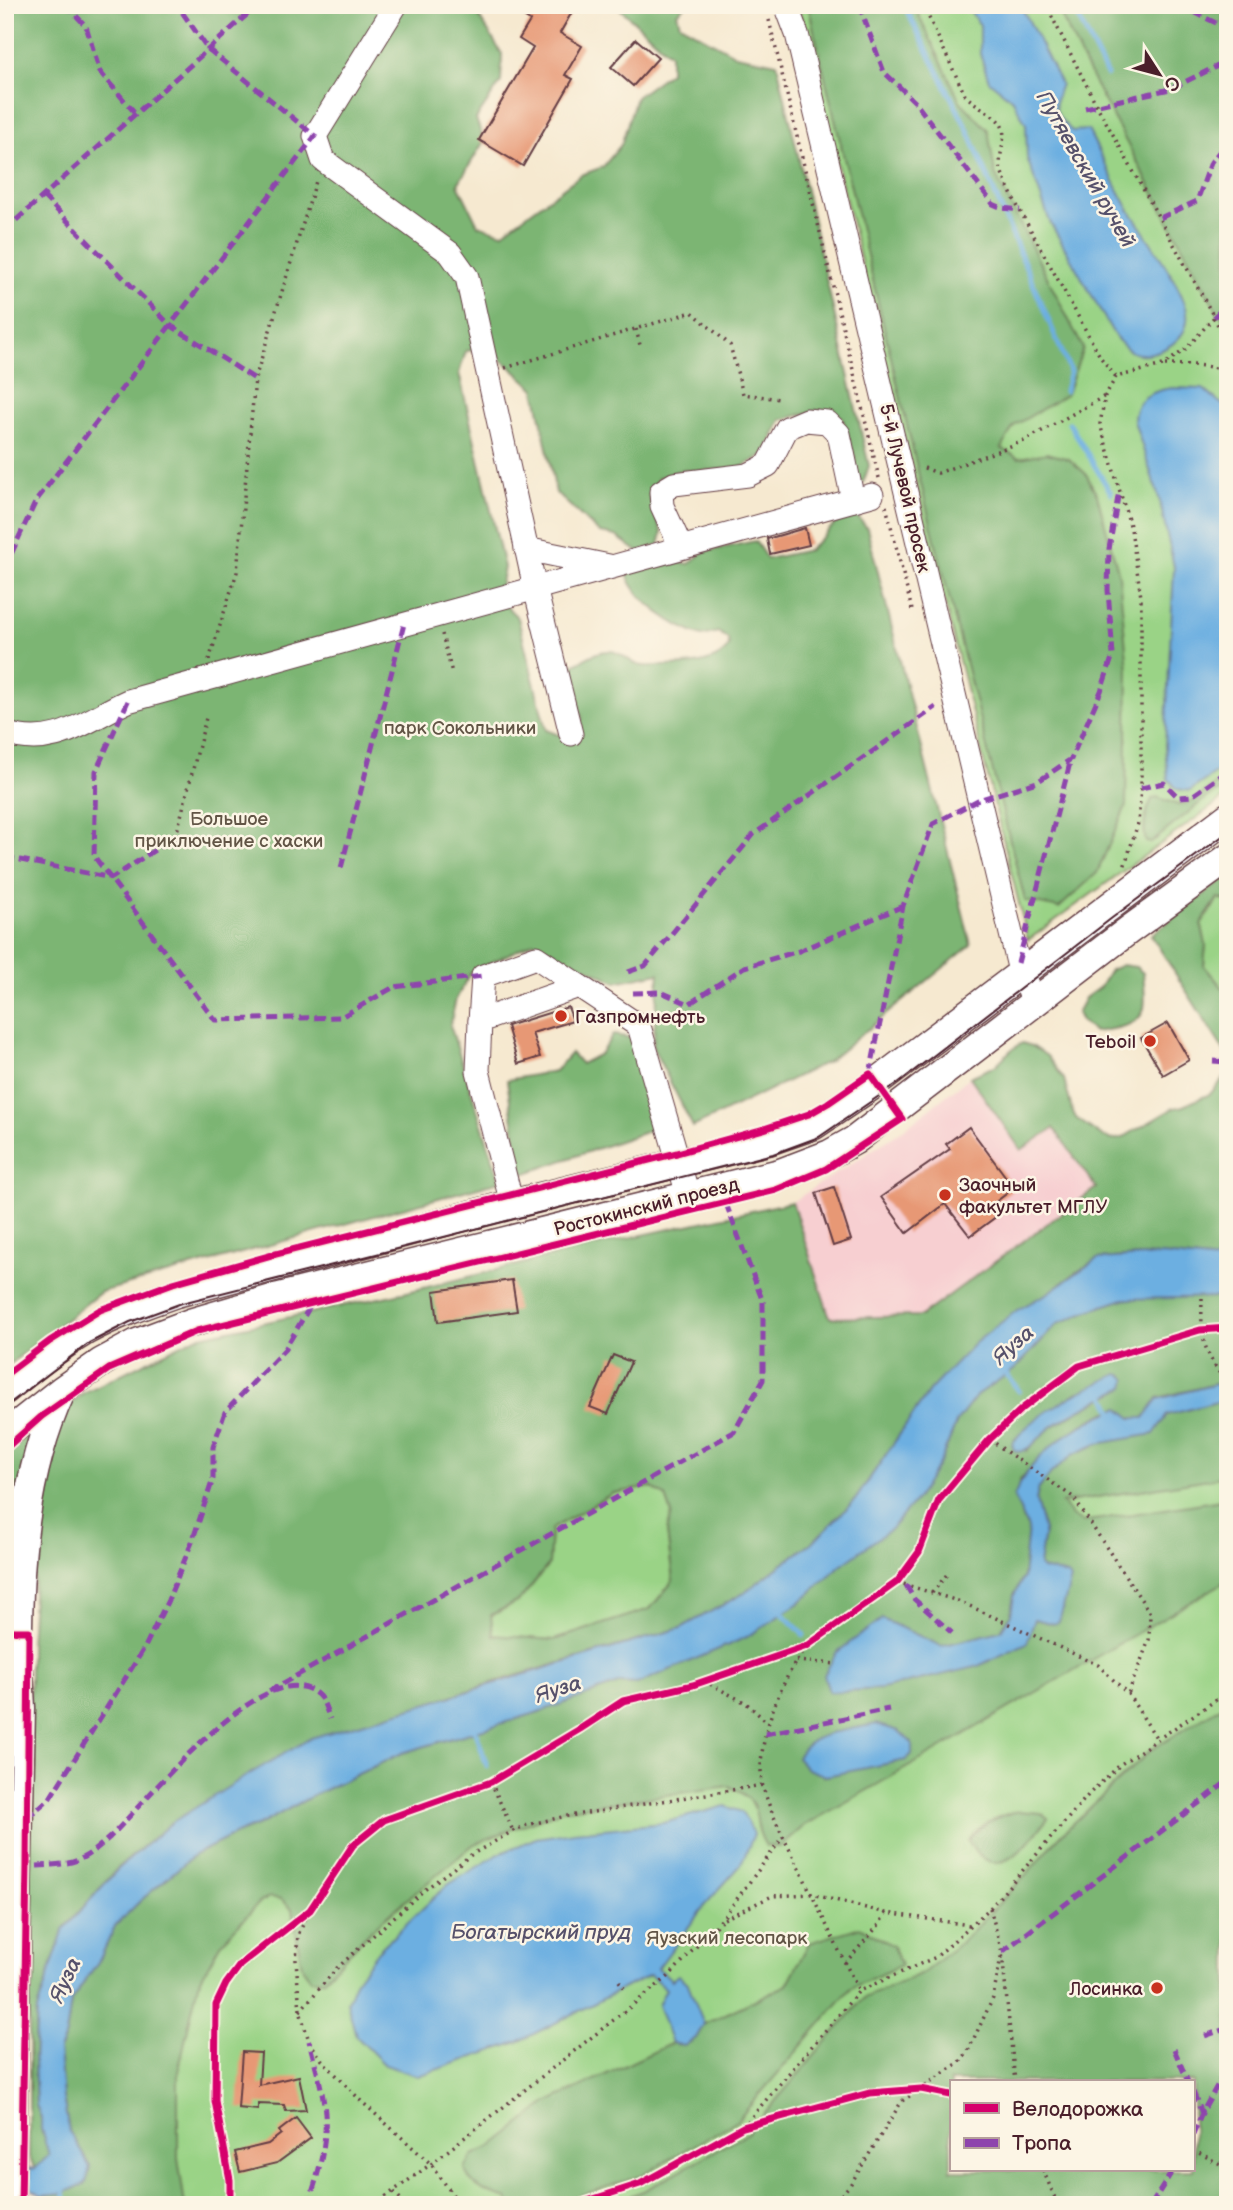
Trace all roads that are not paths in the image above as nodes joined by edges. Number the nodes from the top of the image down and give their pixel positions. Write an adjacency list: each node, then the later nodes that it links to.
1 (396, 5): 4 (street)
2 (786, 5): 11 (street, 5-й Лучевой просек)
3 (681, 548): 3 (street); 5 (street)
4 (526, 549): 5 (street); 6 (street)
5 (612, 567): 6 (street)
6 (535, 588): 7 (street); 8 (street)
7 (5, 733)
8 (571, 734)
9 (1228, 817): 11 (main road, Ростокинский проезд)
10 (1228, 858): 13 (main road, Ростокинский проезд)
11 (1022, 972): 13 (street, 5-й Лучевой просек); 15 (main road, Ростокинский проезд)
12 (579, 986): 14 (street); 14 (street); 15 (street)
13 (1034, 1003): 16 (main road, Ростокинский проезд)
14 (480, 1021): 17 (street)
15 (680, 1163): 16 (street); 17 (main road, Ростокинский проезд)
16 (688, 1195): 19 (main road, Ростокинский проезд)
17 (512, 1204): 18 (main road, Ростокинский проезд)
18 (5, 1390)
19 (62, 1390): 20 (main road, Ростокинский проезд); 22 (main road)
20 (5, 1435)
21 (5, 1639): 22 (main road)
22 (19, 1670): 23 (main road)
23 (20, 1866): 24 (main road)
24 (11, 2203)

